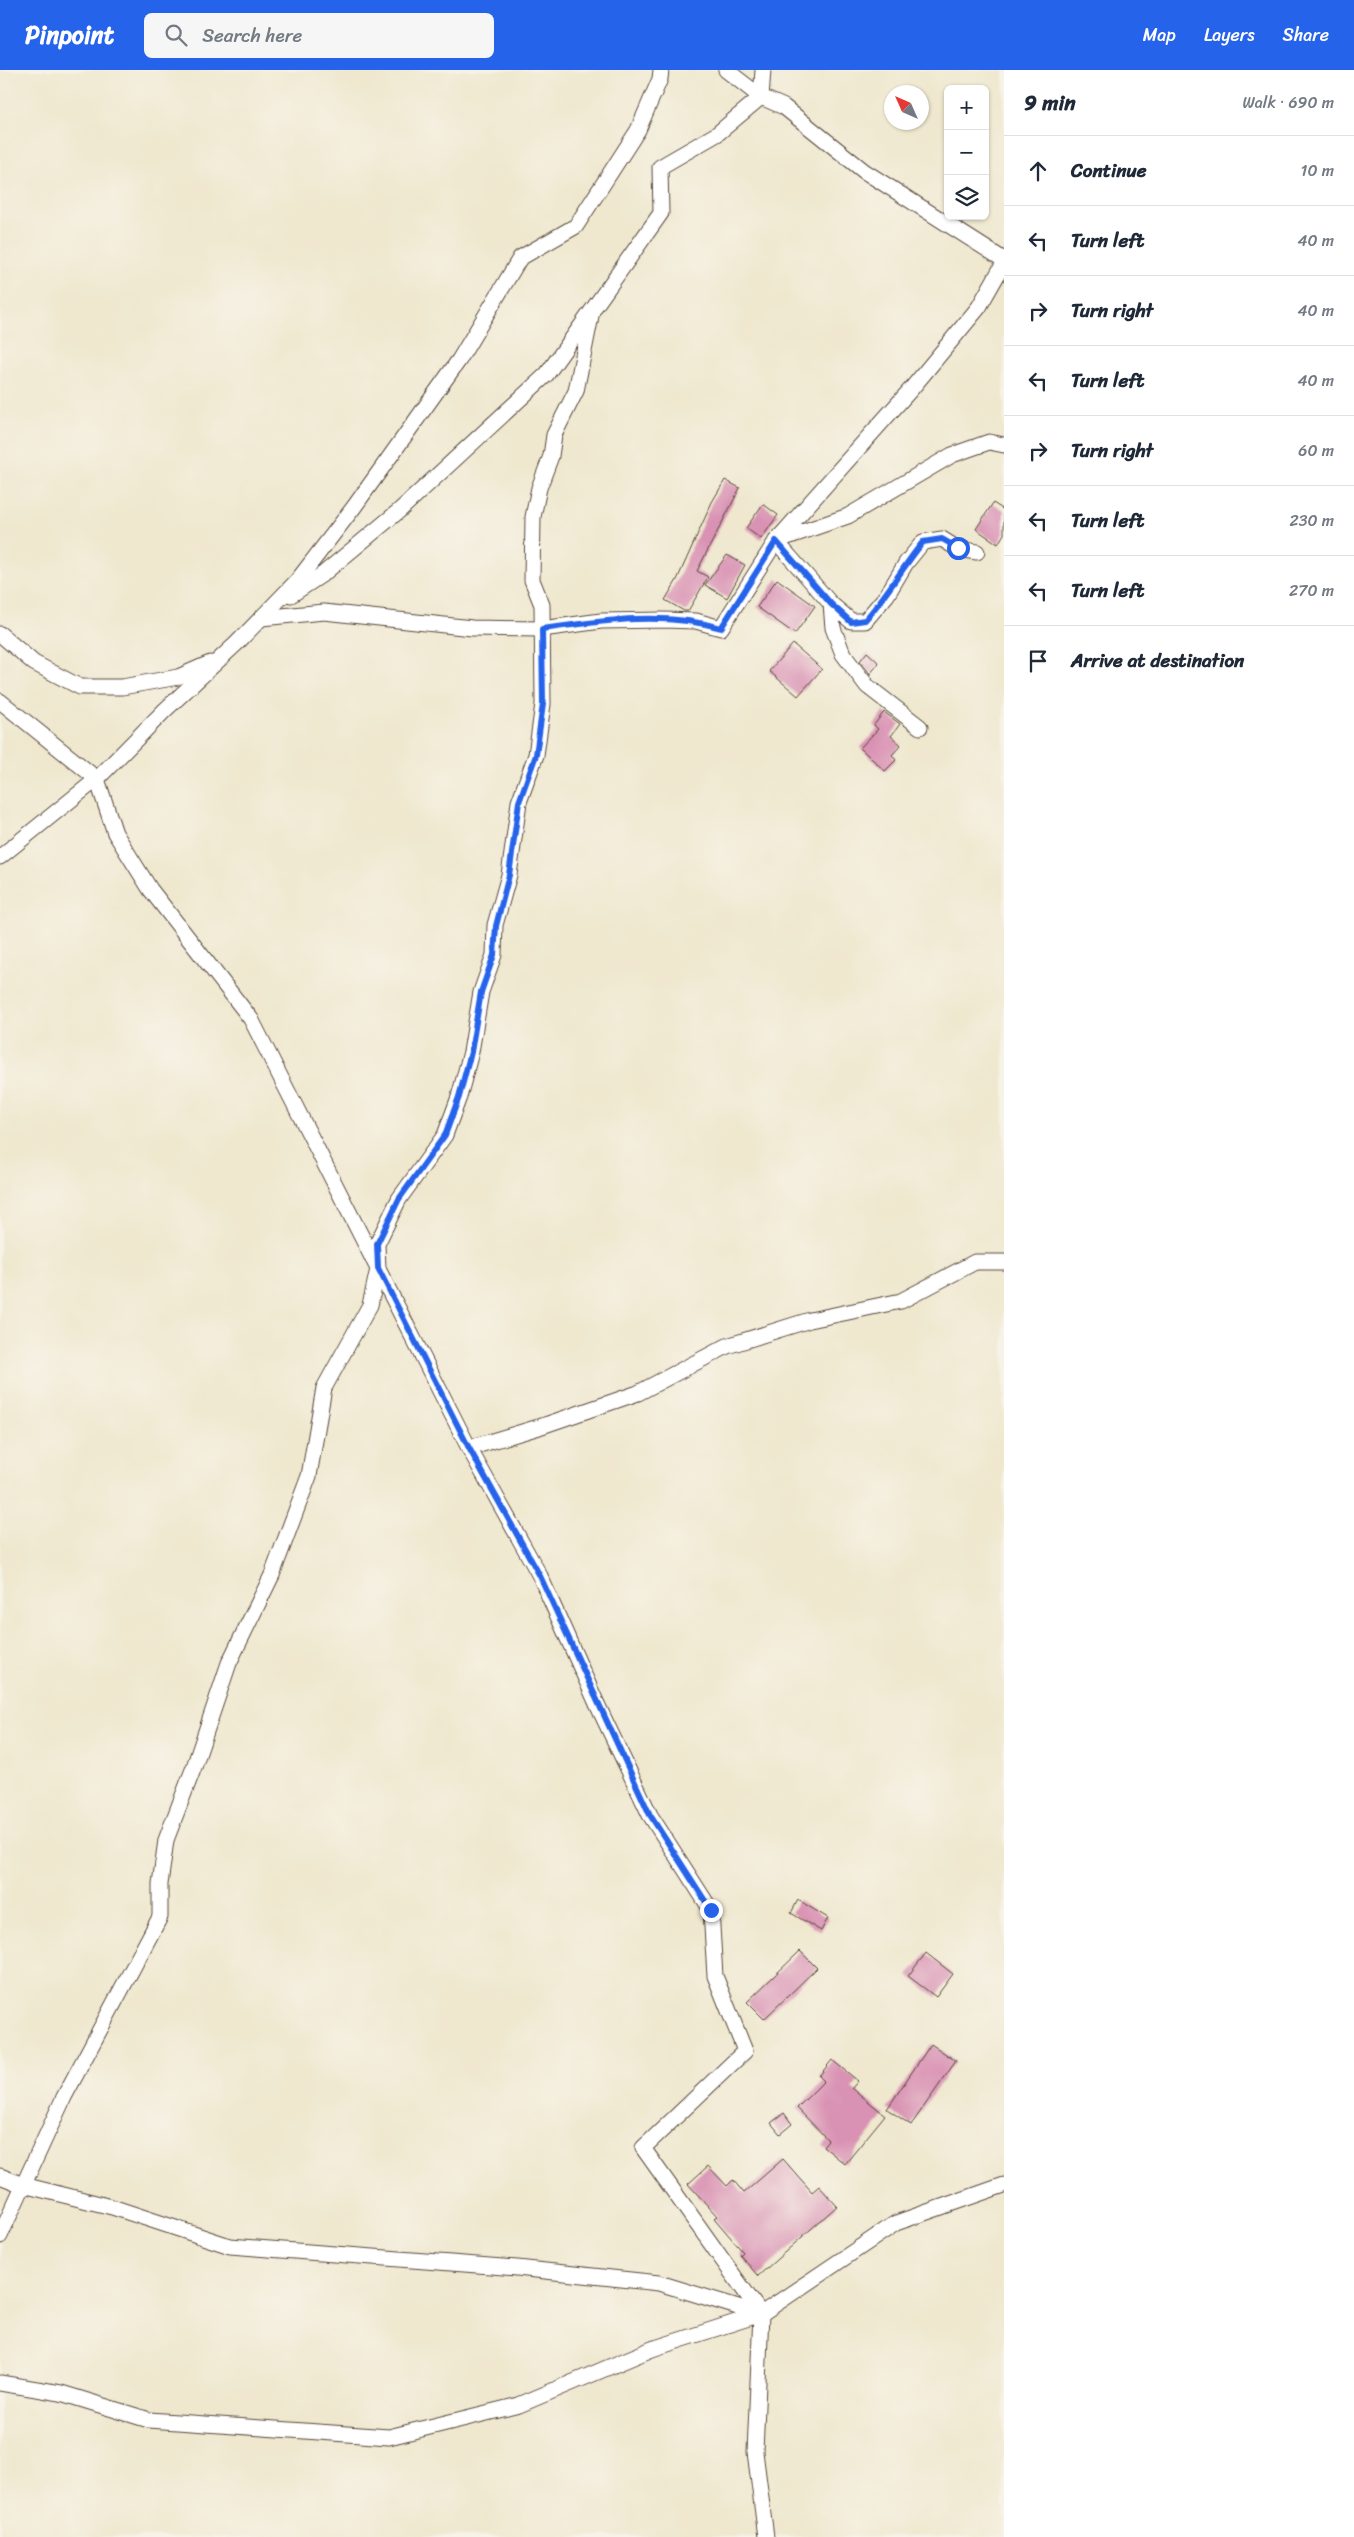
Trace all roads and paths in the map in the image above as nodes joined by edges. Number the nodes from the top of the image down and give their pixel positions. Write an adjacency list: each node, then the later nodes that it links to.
1 (662, 70): 11 (street)
2 (726, 70): 4 (street)
3 (763, 70): 4 (street)
4 (760, 97): 5 (street); 6 (street)
5 (1004, 262): 8 (street)
6 (592, 311): 11 (street); 13 (street)
7 (1004, 445): 8 (street)
8 (776, 541): 10 (street); 13 (street)
9 (977, 552): 10 (street)
10 (831, 604): 19 (street)
11 (273, 606): 12 (street)
12 (261, 618): 13 (street); 17 (street)
13 (542, 629): 23 (street)
14 (0, 634): 16 (street)
15 (0, 646): 16 (street)
16 (21, 652): 17 (street)
17 (220, 658): 20 (street)
18 (0, 702): 20 (street)
19 (920, 727)
20 (97, 780): 21 (street); 23 (street)
21 (0, 857)
22 (1004, 1262): 24 (street)
23 (378, 1268): 24 (street); 26 (street)
24 (469, 1448): 29 (street)
25 (0, 2176): 26 (street)
26 (23, 2185): 28 (street); 29 (street)
27 (1004, 2185): 29 (street)
28 (0, 2236)
29 (761, 2314): 30 (street); 31 (street)
30 (0, 2383)
31 (766, 2537)

